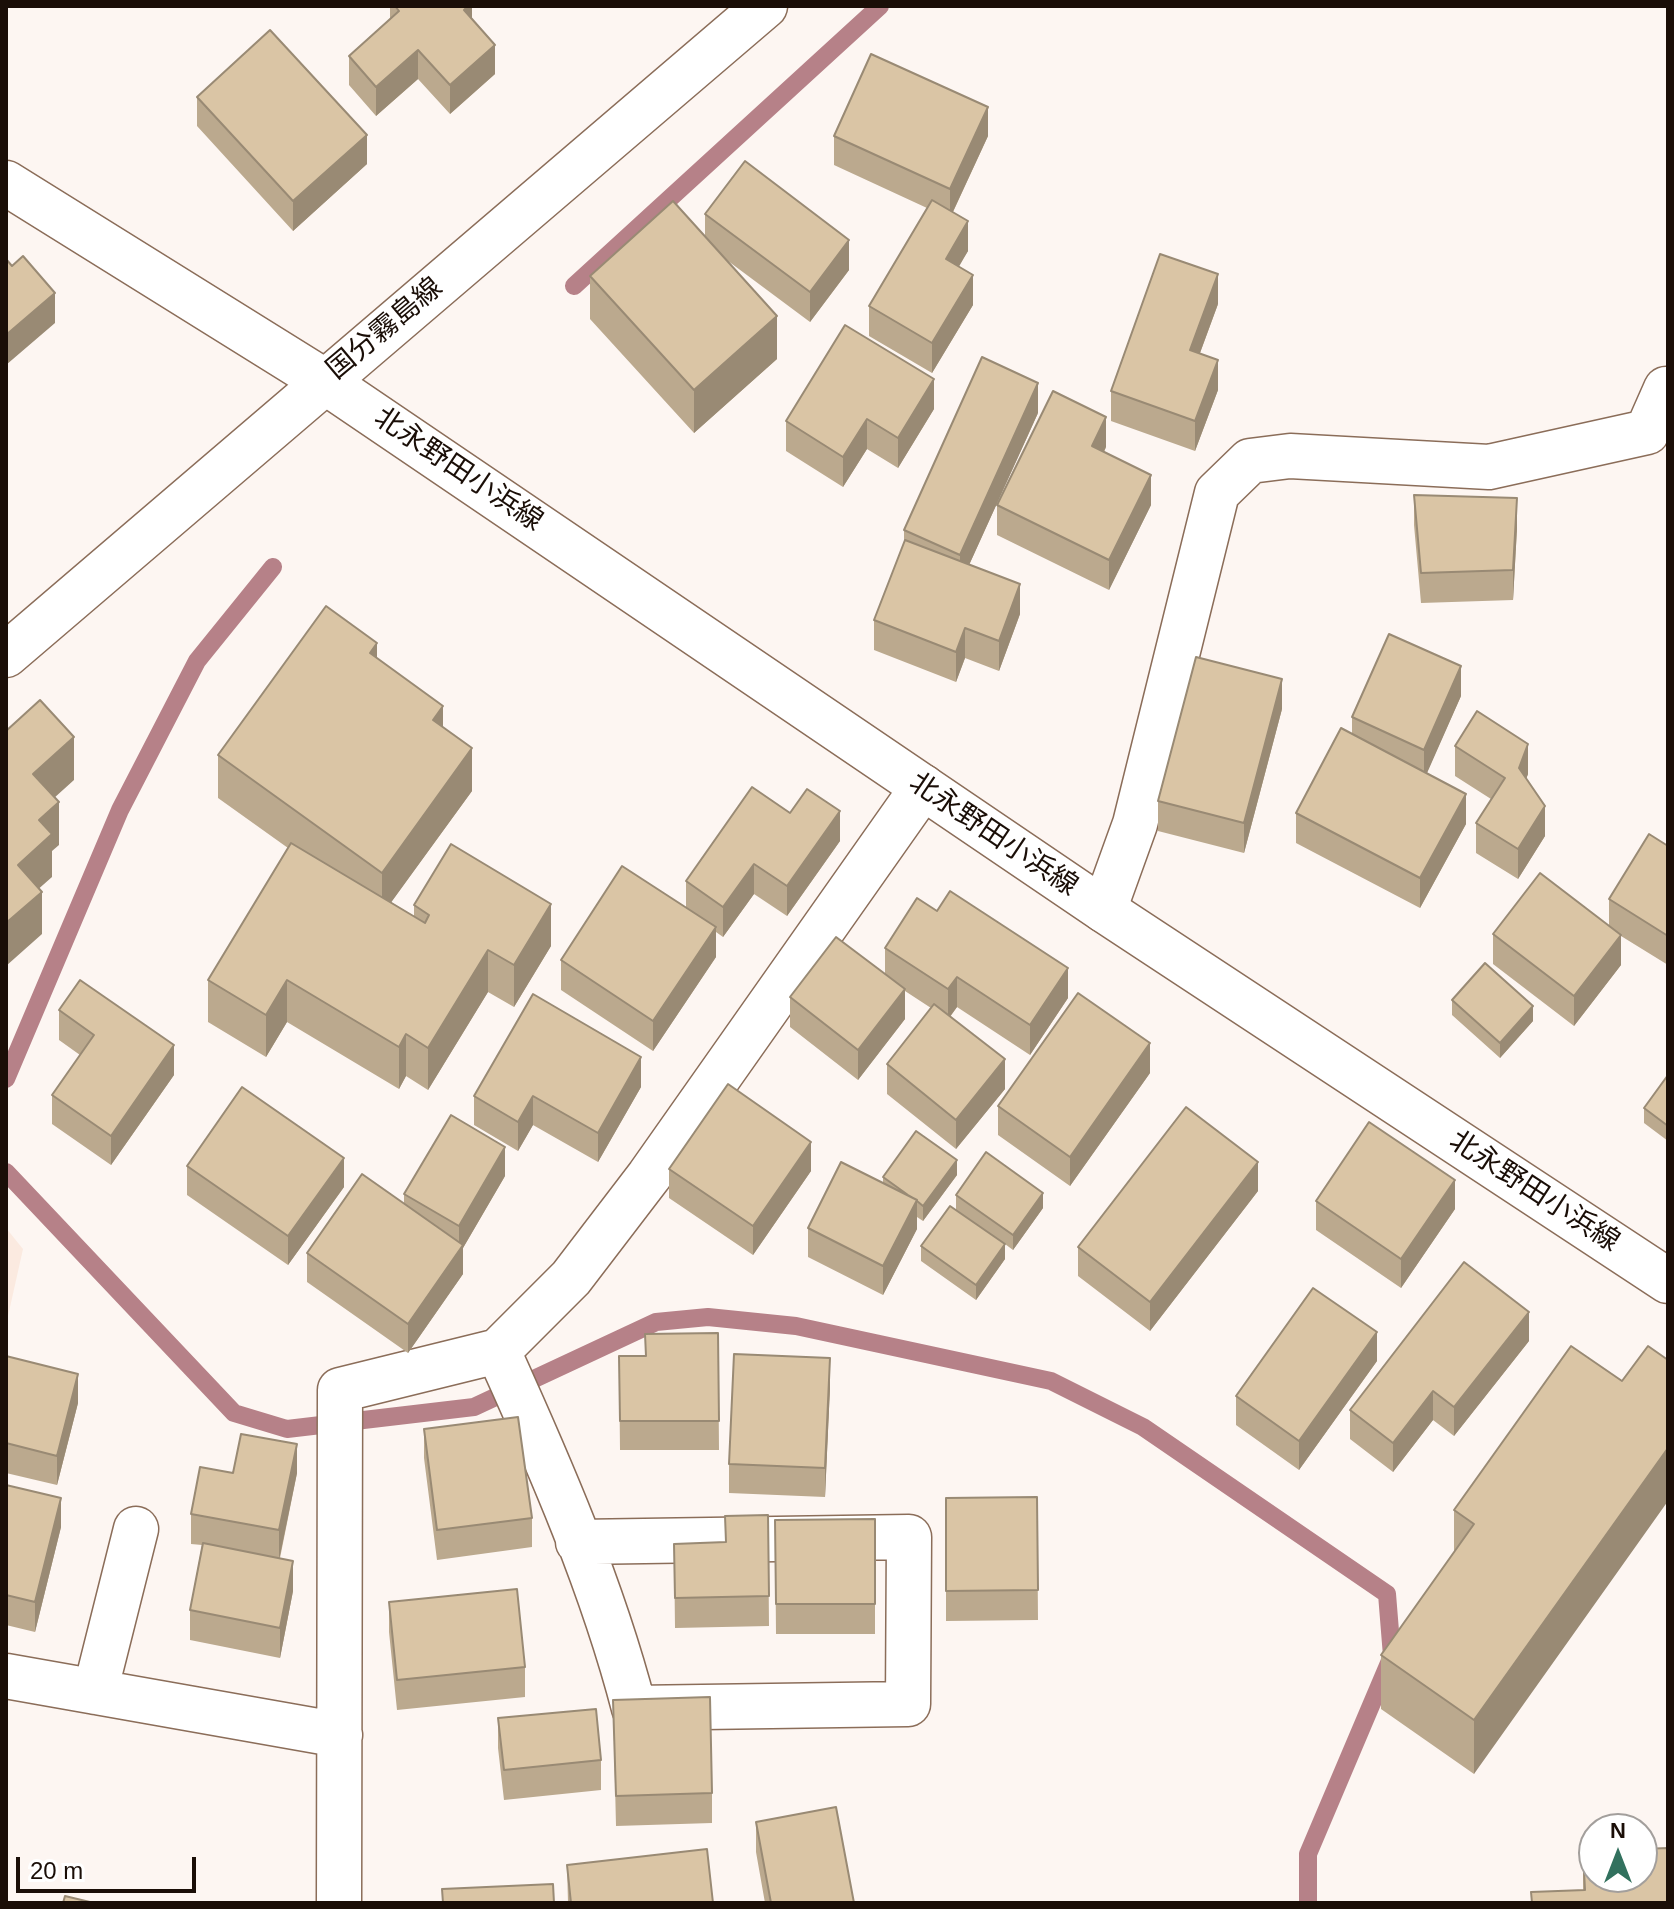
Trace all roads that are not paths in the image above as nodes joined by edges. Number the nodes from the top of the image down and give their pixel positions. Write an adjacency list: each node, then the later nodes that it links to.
1 (765, 6): 3 (street, 国分霧島線)
2 (6, 183): 3 (street, 北永野田小浜線)
3 (324, 381): 5 (street, 国分霧島線); 6 (street, 北永野田小浜線)
4 (1667, 386): 7 (street)
5 (6, 655)
6 (923, 787): 7 (street, 北永野田小浜線); 9 (street)
7 (1104, 910): 8 (street, 北永野田小浜線)
8 (1668, 1281)
9 (498, 1351): 11 (street); 14 (street)
10 (136, 1529): 13 (street)
11 (578, 1542): 11 (street)
12 (6, 1676): 13 (street)
13 (95, 1692): 14 (street)
14 (340, 1735): 15 (street)
15 (339, 1903)

